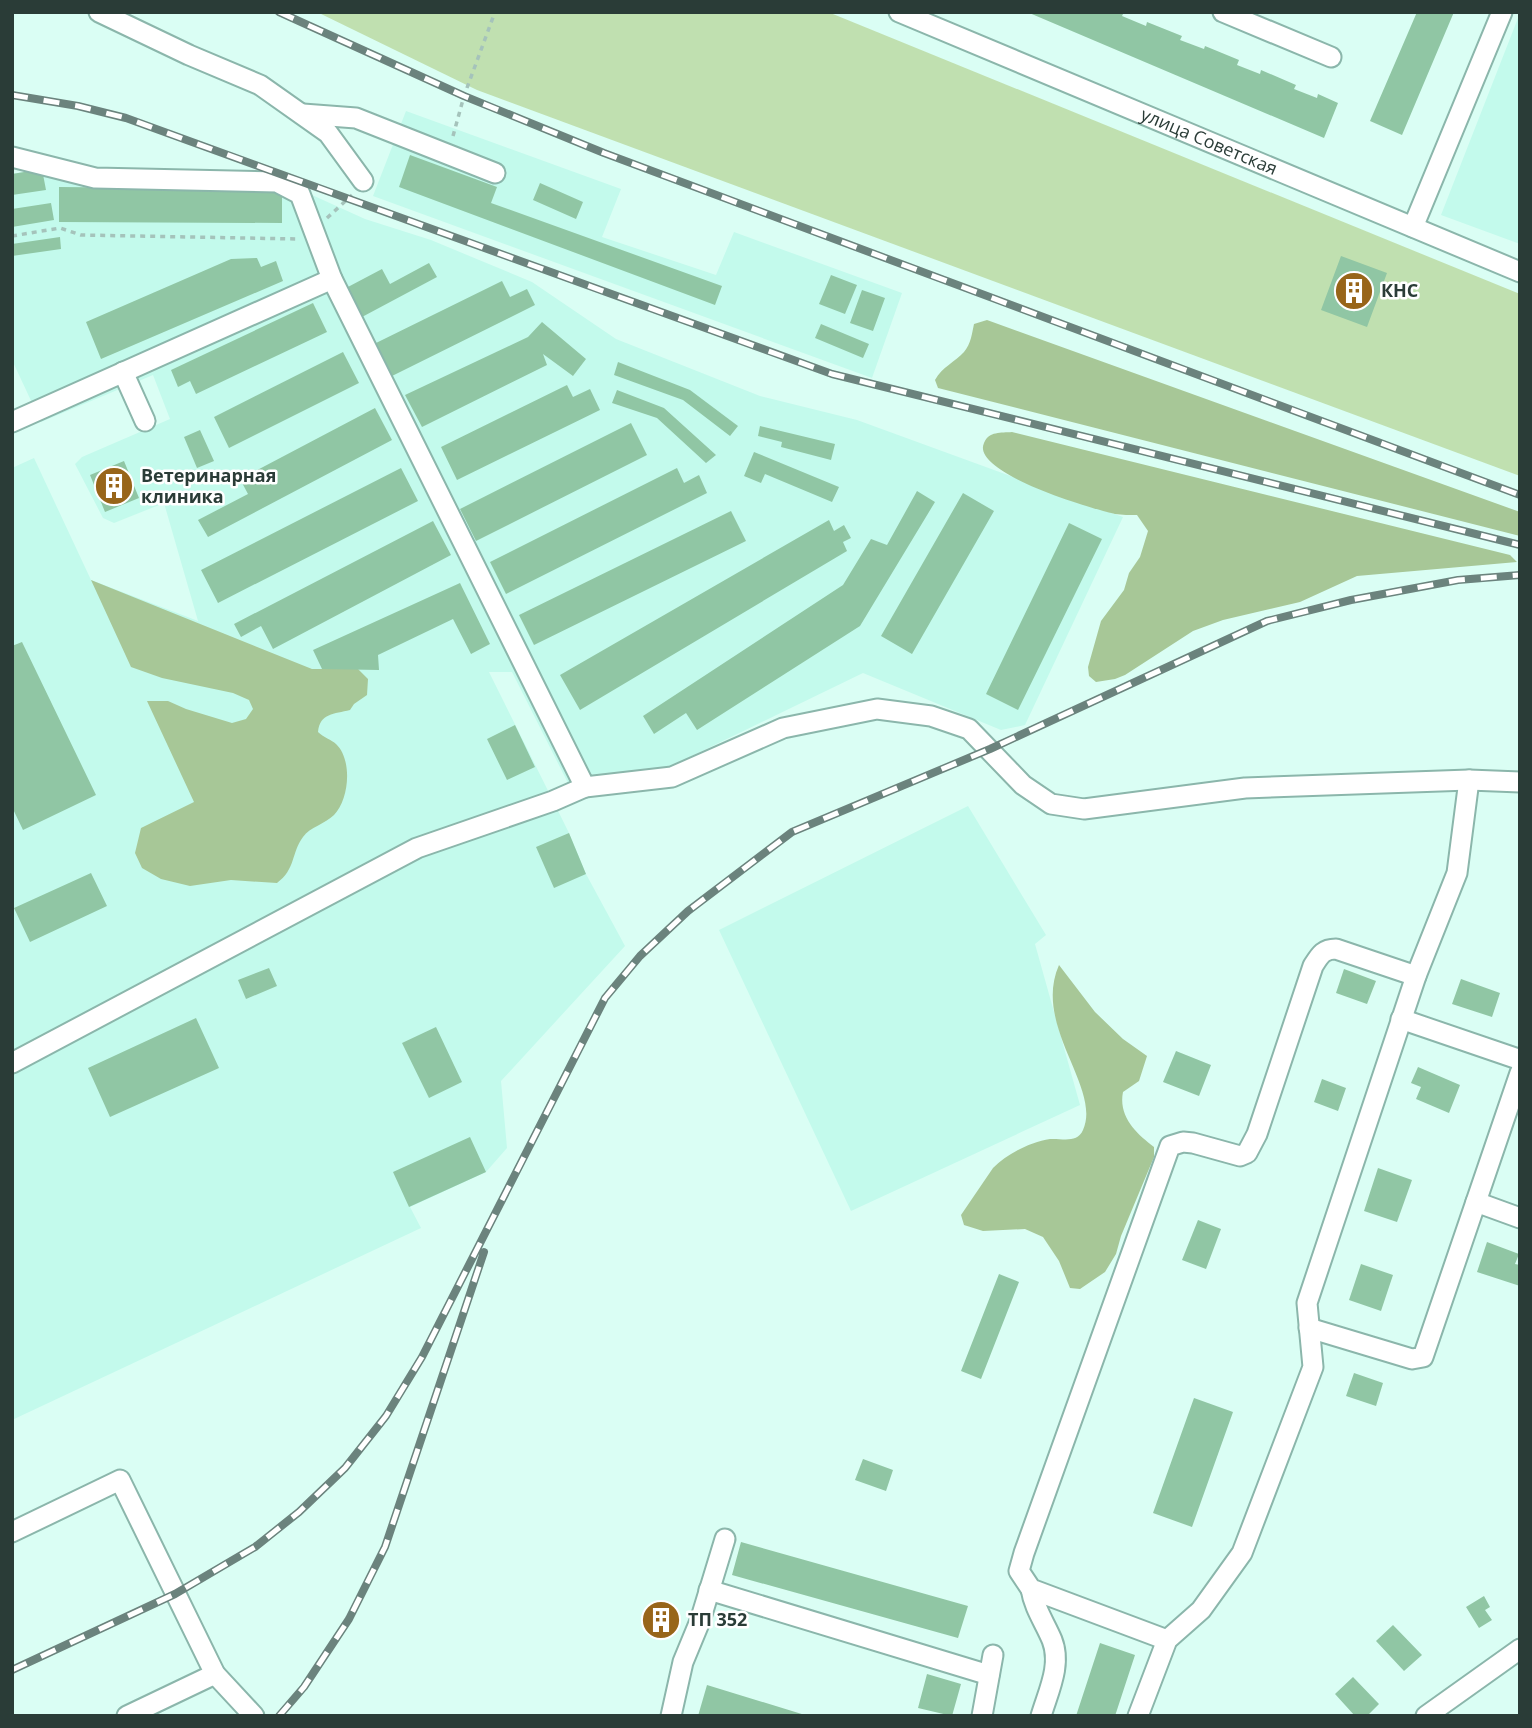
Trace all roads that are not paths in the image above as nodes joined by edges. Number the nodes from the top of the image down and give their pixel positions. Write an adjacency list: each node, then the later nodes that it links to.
1 (99, 12): 6 (street)
2 (1223, 12): 5 (street)
3 (1502, 12): 10 (street)
4 (905, 13): 10 (street, улица Советская)
5 (1331, 57)
6 (302, 114): 8 (street); 9 (street)
7 (12, 157): 12 (street)
8 (495, 173)
9 (363, 181)
10 (1413, 227): 11 (street, улица Советская)
11 (1520, 272)
12 (332, 279): 13 (street); 18 (street)
13 (123, 372): 14 (street); 15 (street)
14 (145, 421)
15 (12, 422)
16 (1469, 780): 17 (street); 18 (street); 19 (street)
17 (1520, 782)
18 (584, 787): 22 (street)
19 (1416, 976): 20 (street); 29 (street)
20 (1401, 1019): 21 (street); 26 (street)
21 (1520, 1062)
22 (12, 1063)
23 (1520, 1073): 24 (street)
24 (1476, 1202): 25 (street); 26 (street)
25 (1520, 1218)
26 (1309, 1328): 31 (street)
27 (12, 1532): 34 (street)
28 (725, 1539): 30 (street)
29 (1031, 1589): 31 (street); 40 (street)
30 (709, 1590): 35 (street); 38 (street)
31 (1167, 1640): 41 (street)
32 (1520, 1649): 42 (street)
33 (993, 1654): 35 (street)
34 (215, 1674): 36 (street); 37 (street)
35 (989, 1675): 39 (street)
36 (127, 1716)
37 (254, 1716)
38 (671, 1716)
39 (982, 1716)
40 (1041, 1716)
41 (1138, 1716)
42 (1426, 1716)

